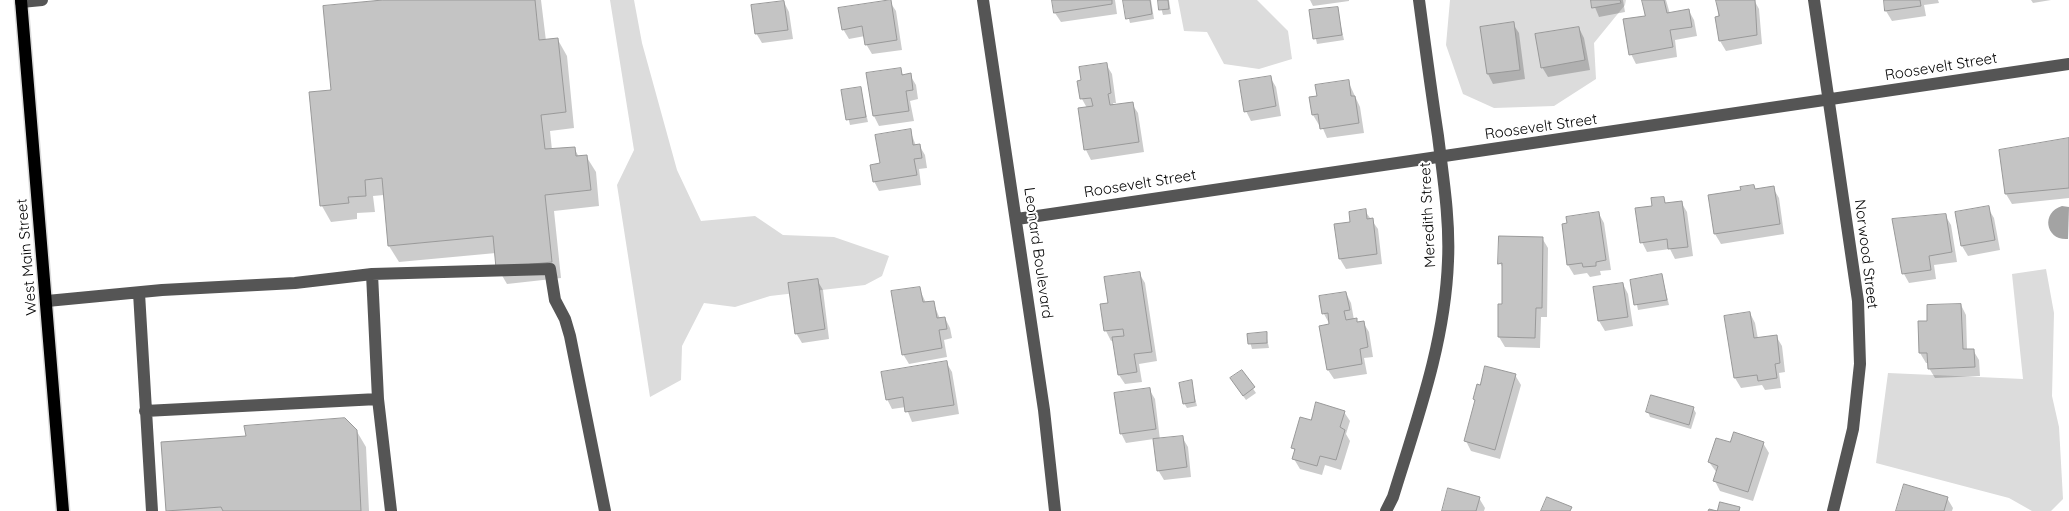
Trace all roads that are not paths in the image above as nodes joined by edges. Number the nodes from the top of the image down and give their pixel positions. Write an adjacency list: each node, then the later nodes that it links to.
1 (42, 0): 5 (street)
2 (983, 0): 9 (street, Leonard Boulevard)
3 (1419, 0): 8 (street, Meredith Street)
4 (1814, 0): 7 (street, Norwood Street)
5 (21, 1): 12 (main road, West Main Street)
6 (2069, 64): 7 (street, Roosevelt Street)
7 (1829, 101): 8 (street, Roosevelt Street); 21 (street, Norwood Street)
8 (1441, 155): 9 (street, Roosevelt Street); 20 (street, Meredith Street)
9 (1017, 219): 19 (street, Leonard Boulevard)
10 (372, 274): 11 (street); 13 (street); 18 (street)
11 (139, 293): 12 (street); 14 (street)
12 (47, 301): 15 (main road, West Main Street)
13 (378, 399): 14 (street); 17 (street)
14 (145, 411): 16 (street)
15 (63, 511)
16 (152, 511)
17 (391, 511)
18 (605, 511)
19 (1055, 511)
20 (1386, 511)
21 (1833, 511)

